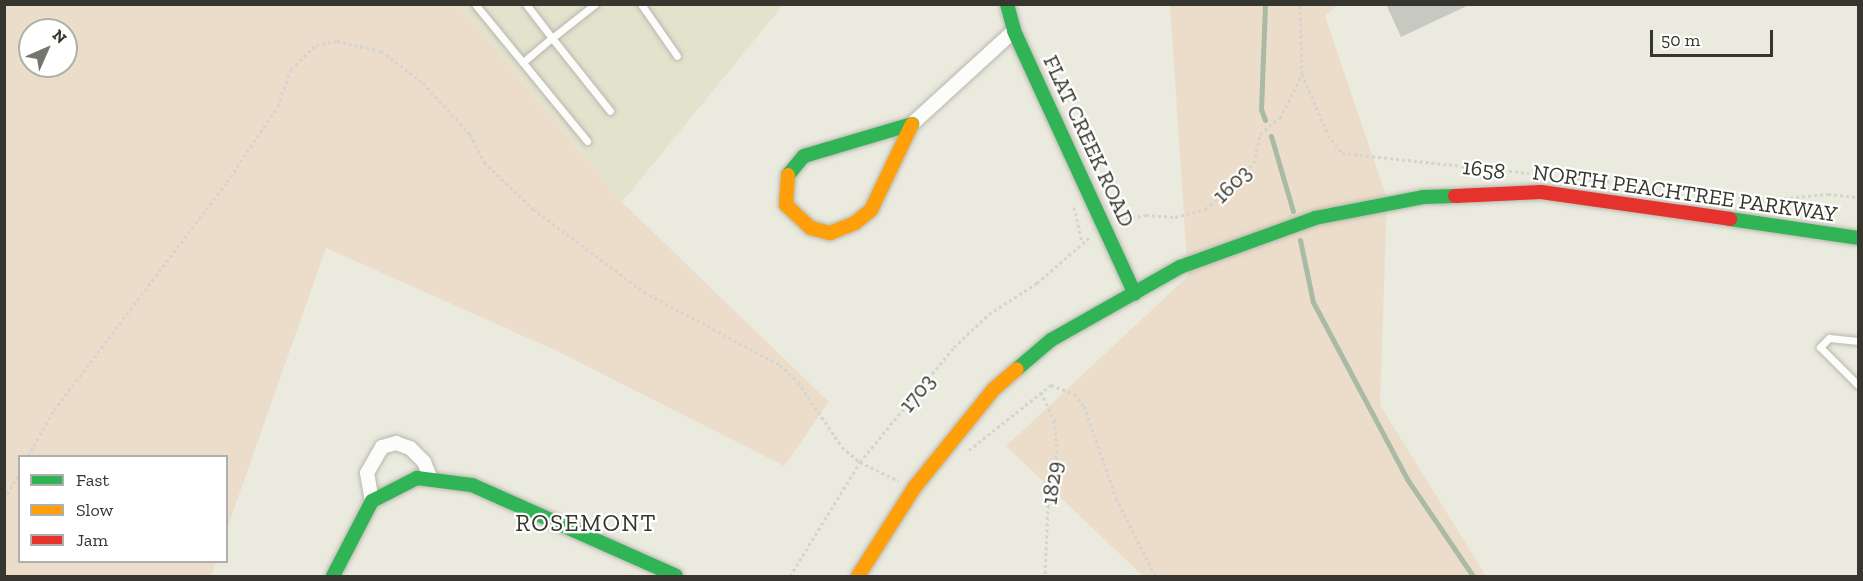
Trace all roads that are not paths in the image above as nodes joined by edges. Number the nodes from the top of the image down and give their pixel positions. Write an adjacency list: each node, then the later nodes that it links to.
1 (475, 4): 9 (lane)
2 (526, 4): 7 (lane)
3 (595, 4): 7 (lane)
4 (641, 4): 8 (lane)
5 (1007, 4): 6 (street, FLAT CREEK ROAD)
6 (1014, 31): 11 (street); 14 (street, FLAT CREEK ROAD)
7 (552, 38): 9 (lane); 10 (lane)
8 (677, 56)
9 (523, 62): 12 (lane)
10 (610, 111)
11 (912, 124): 11 (street)
12 (587, 141)
13 (1858, 238): 14 (street, NORTH PEACHTREE PARKWAY)
14 (1135, 294): 21 (street, NORTH PEACHTREE PARKWAY)
15 (1858, 341): 16 (lane)
16 (1858, 385)
17 (431, 478): 18 (street); 18 (street); 20 (street)
18 (372, 501): 19 (street)
19 (333, 576)
20 (676, 576)
21 (858, 576)

